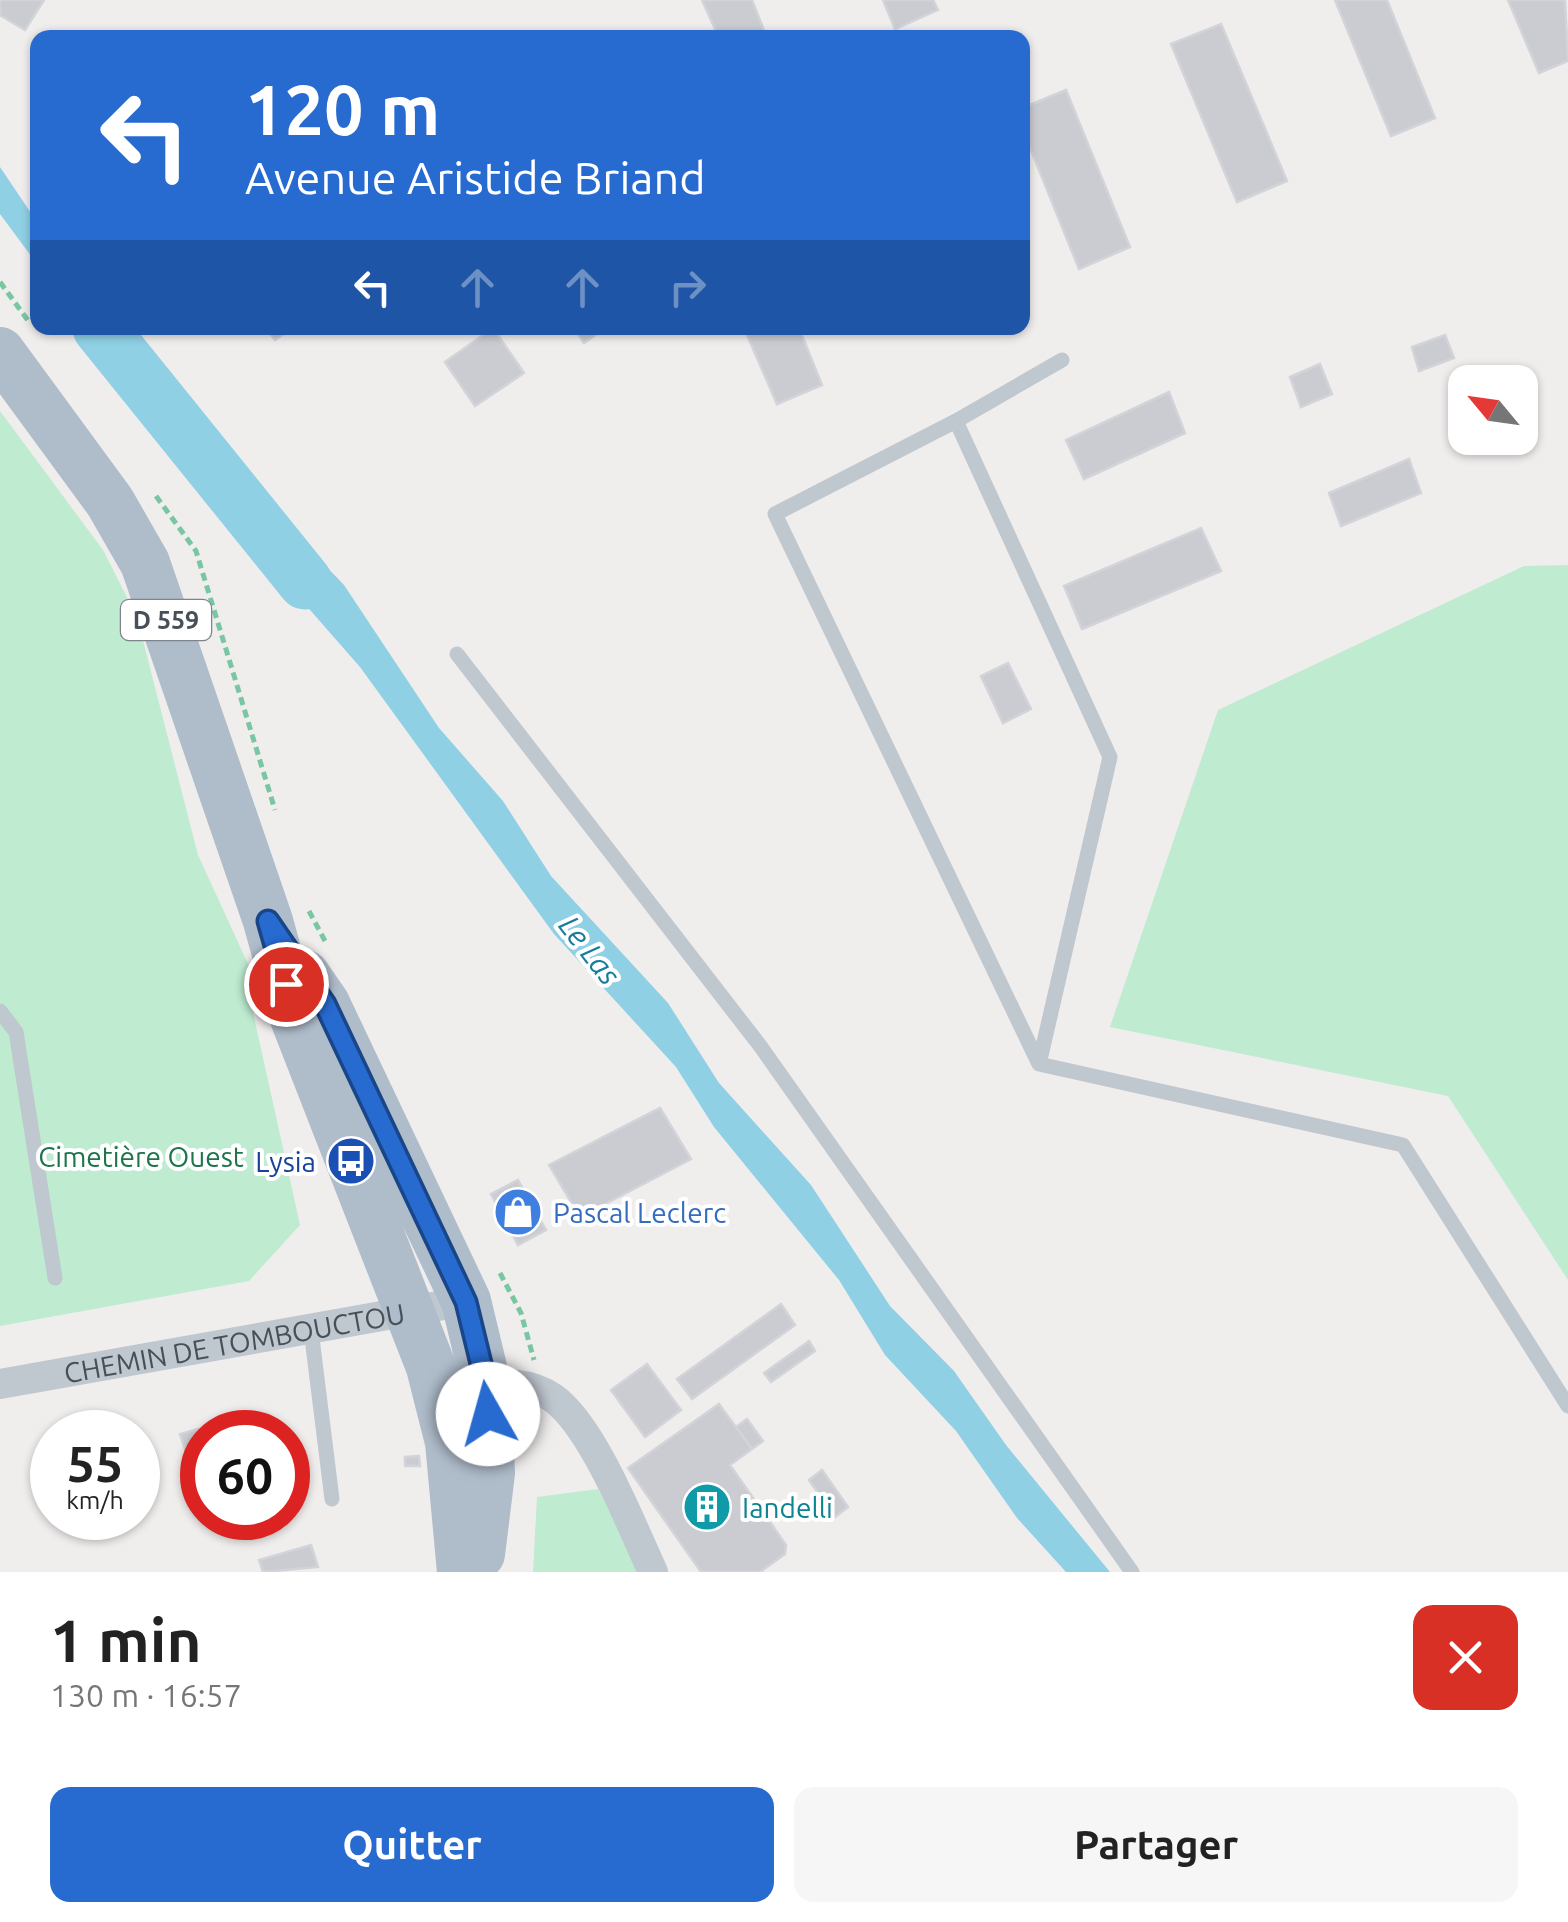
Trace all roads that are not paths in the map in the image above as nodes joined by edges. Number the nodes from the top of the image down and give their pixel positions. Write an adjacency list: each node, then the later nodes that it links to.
1 (17, 341): 5 (main road, D 559)
2 (1062, 360): 3 (lane)
3 (956, 421): 7 (lane); 7 (lane)
4 (457, 654): 20 (lane)
5 (286, 911): 9 (main road, D 559); 10 (main road, D 559)
6 (0, 1011): 8 (lane)
7 (1040, 1064): 14 (lane)
8 (55, 1278)
9 (466, 1302): 10 (street, CHEMIN DE TOMBOUCTOU); 13 (main road, D 559)
10 (411, 1313): 11 (street, CHEMIN DE TOMBOUCTOU); 15 (main road, D 559)
11 (310, 1330): 12 (street, CHEMIN DE TOMBOUCTOU); 16 (lane)
12 (0, 1384)
13 (509, 1385): 15 (street); 18 (main road, D 559); 19 (street)
14 (1568, 1406)
15 (444, 1412): 17 (main road, D 559)
16 (332, 1500)
17 (462, 1572)
18 (476, 1572)
19 (652, 1572)
20 (1132, 1572)

